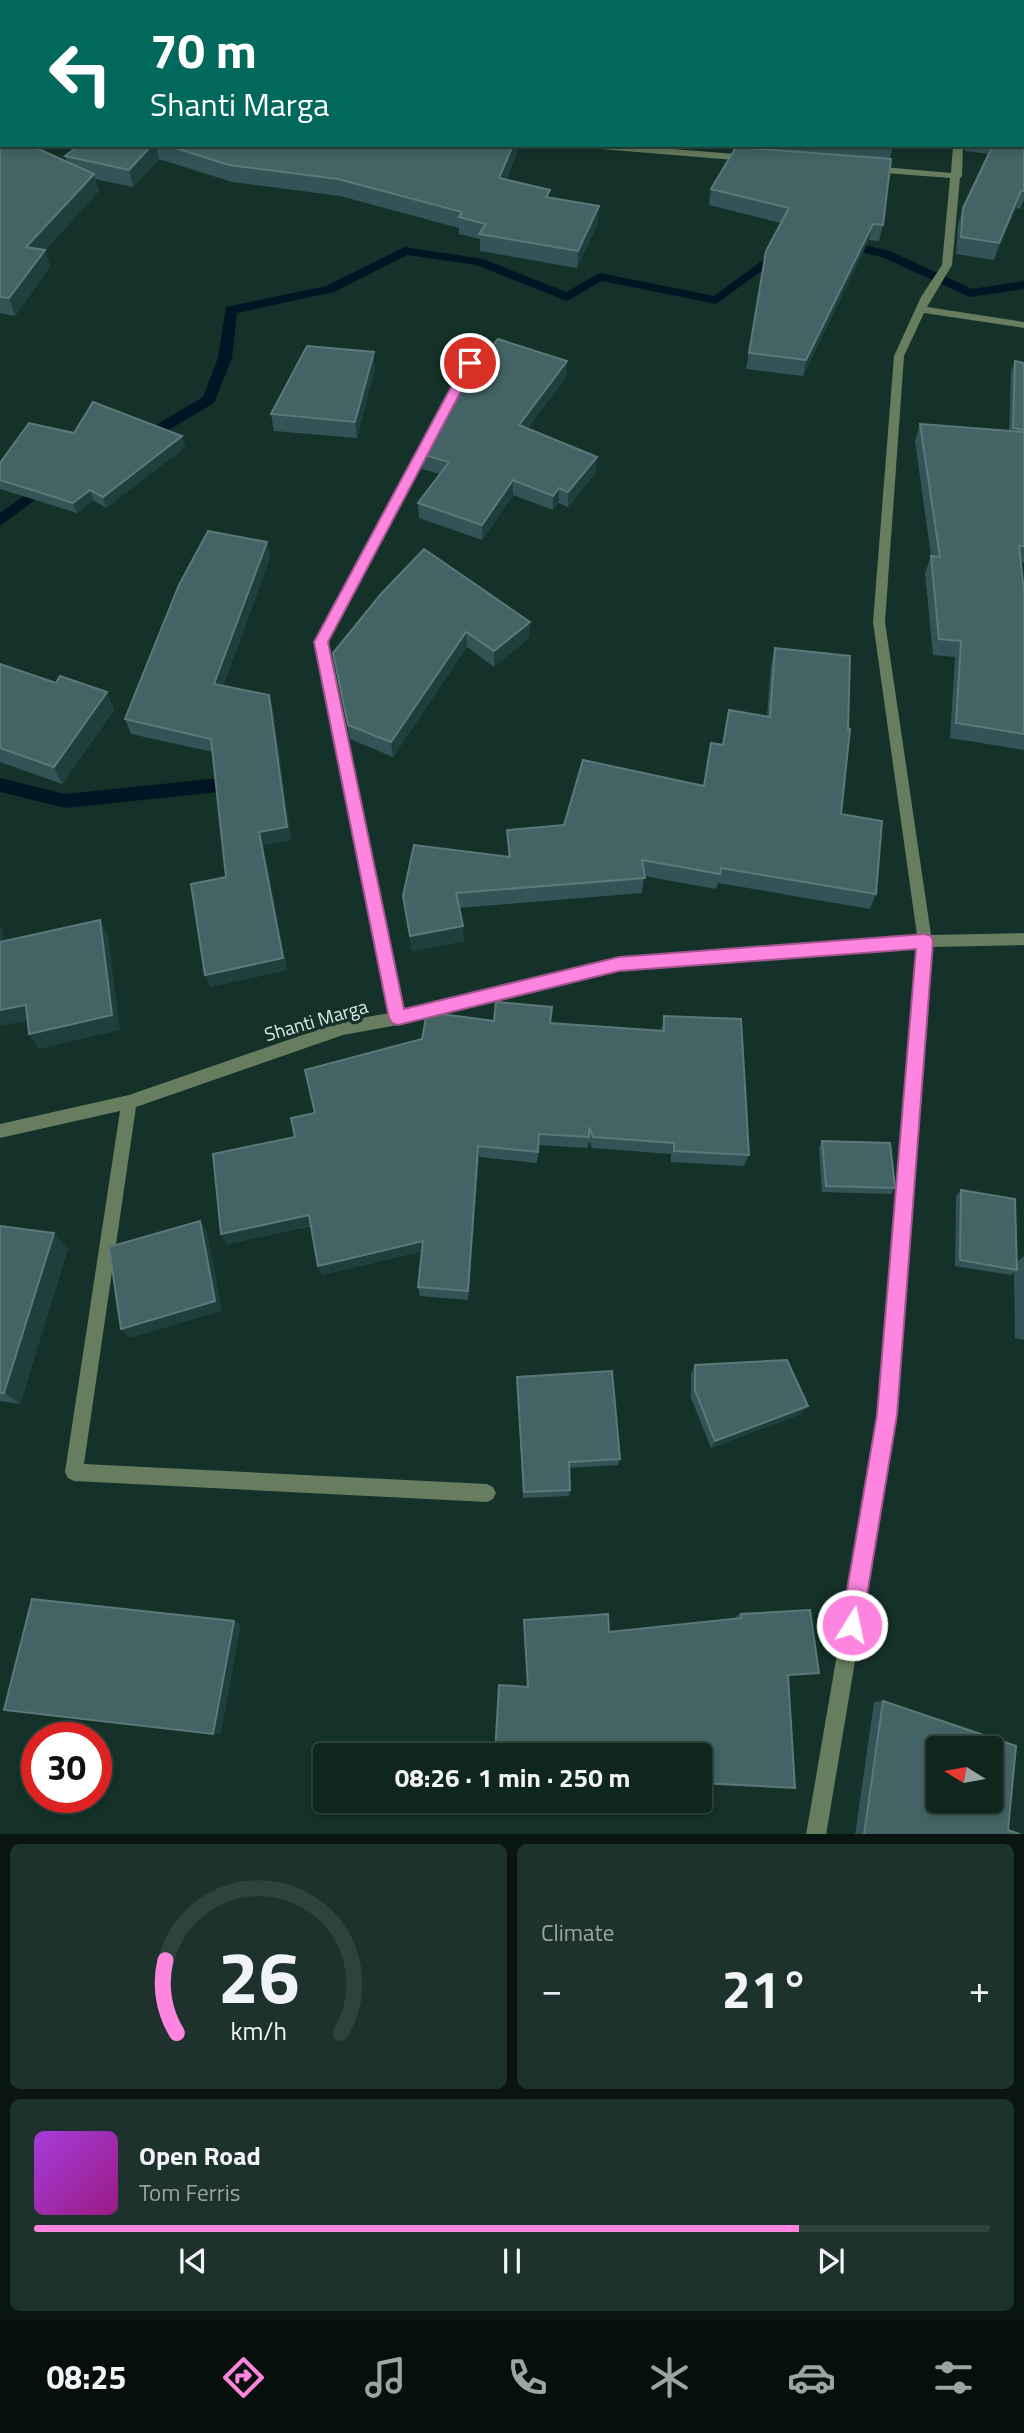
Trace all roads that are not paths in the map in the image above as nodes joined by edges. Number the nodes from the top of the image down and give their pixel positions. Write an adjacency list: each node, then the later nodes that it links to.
1 (611, 147): 3 (street)
2 (958, 147): 5 (street)
3 (752, 159)
4 (861, 168): 5 (street)
5 (957, 176): 6 (street)
6 (923, 303): 7 (street); 10 (street)
7 (1024, 325)
8 (470, 363): 11 (street)
9 (1024, 939): 10 (street, Shanti Marga)
10 (925, 941): 11 (street, Shanti Marga); 15 (street)
11 (398, 1018): 12 (street, Shanti Marga)
12 (129, 1102): 13 (street, Shanti Marga); 14 (street)
13 (0, 1131)
14 (487, 1493)
15 (816, 1834)

